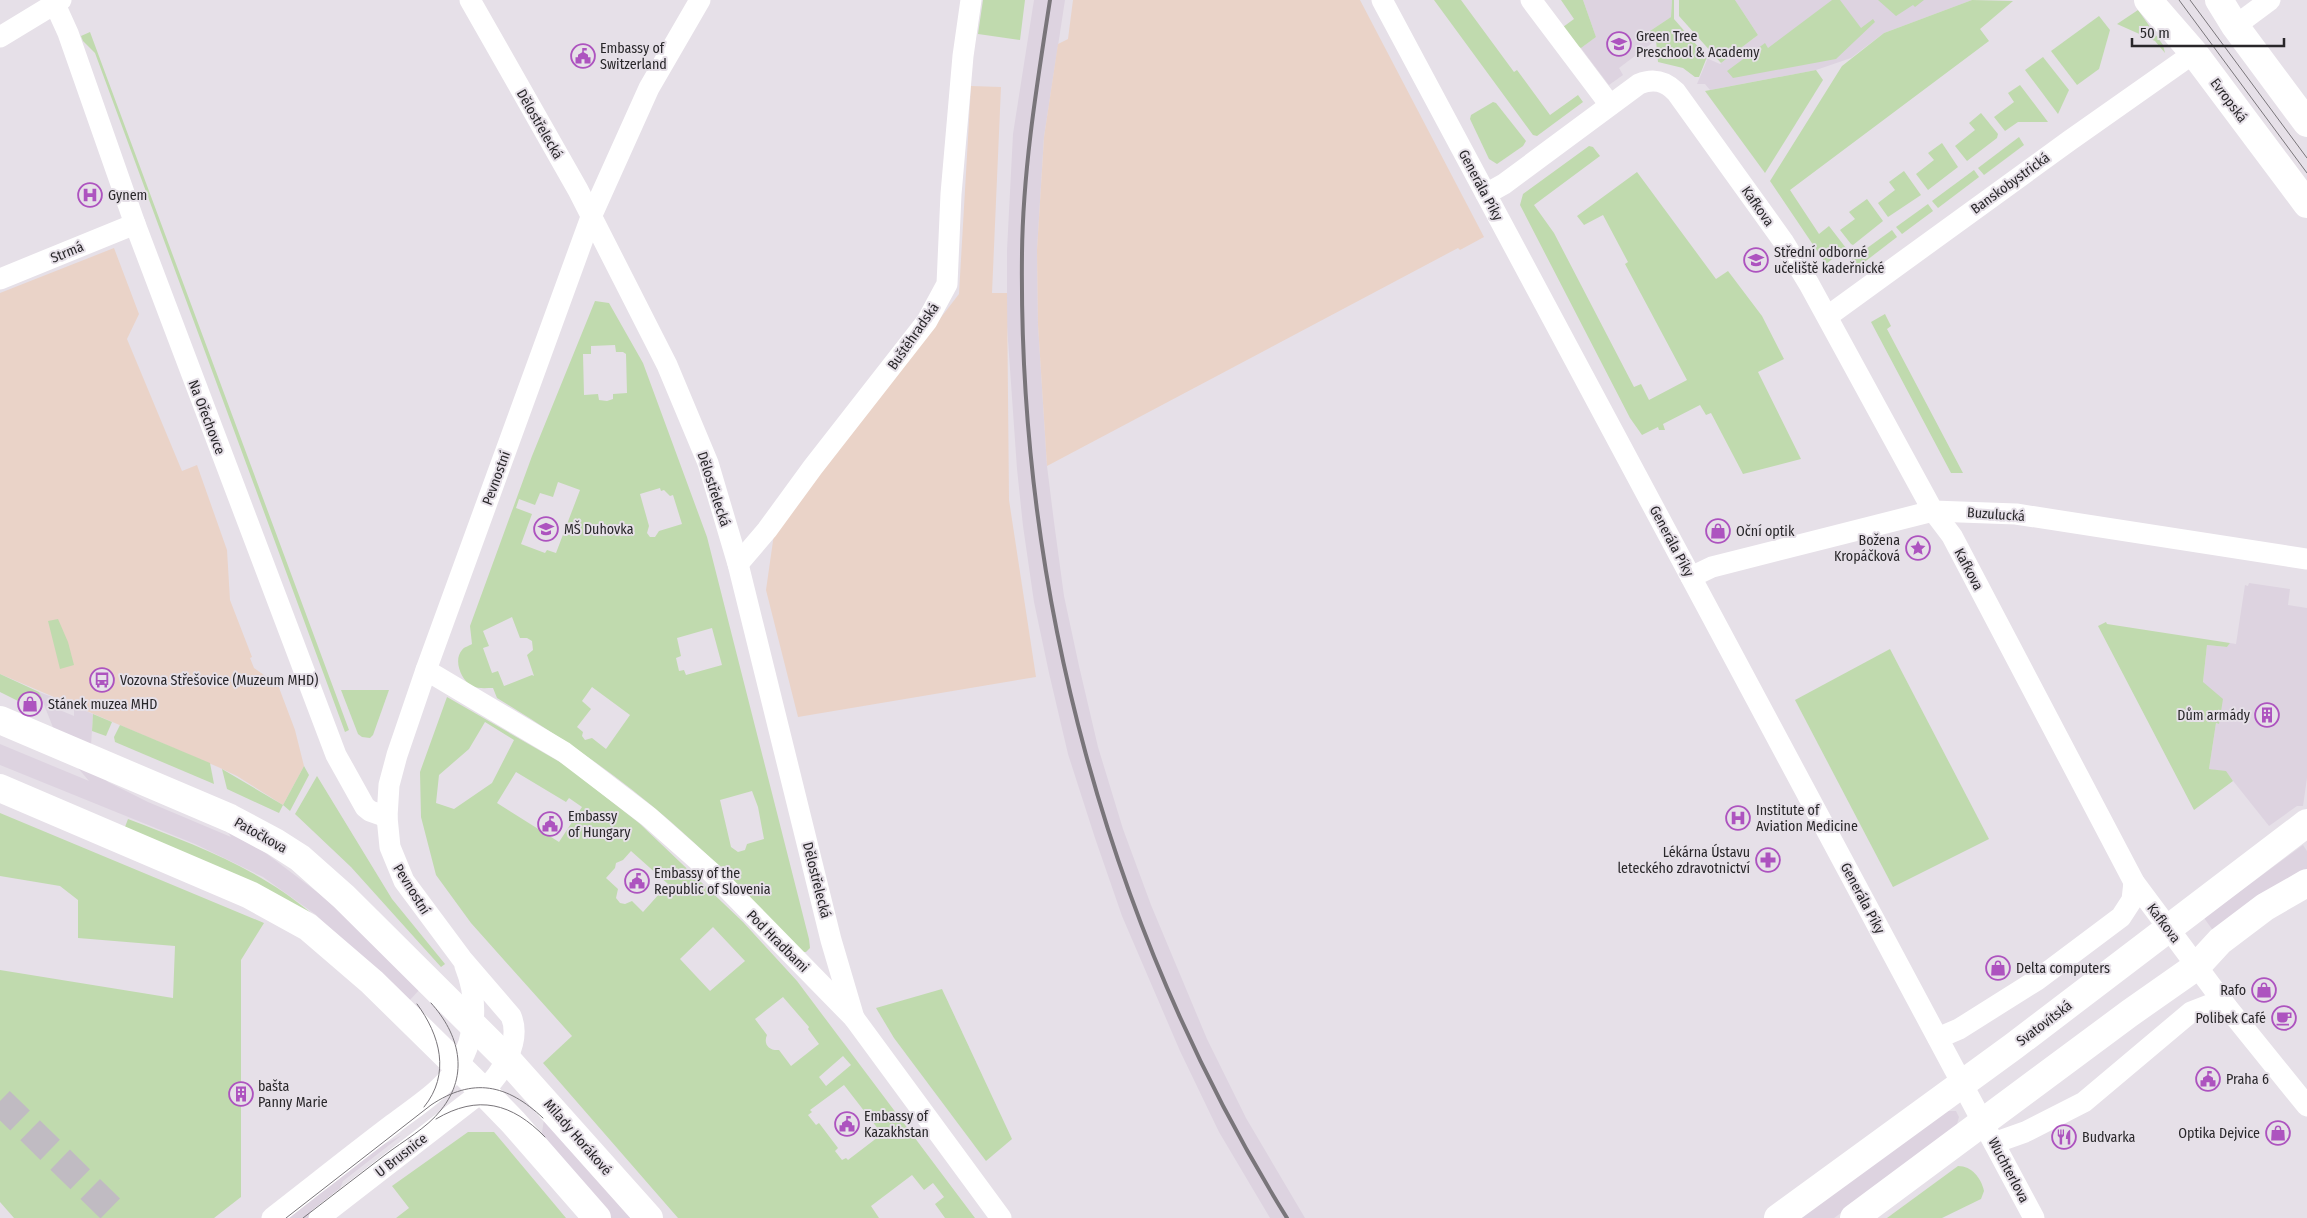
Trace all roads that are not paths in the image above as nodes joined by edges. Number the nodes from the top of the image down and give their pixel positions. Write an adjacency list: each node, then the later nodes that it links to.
1 (470, 0): 17 (street, Dělostřelecká)
2 (700, 0): 17 (street, Pevnostní)
3 (971, 0): 23 (street, Buštěhradská)
4 (1382, 0): 15 (street, Generála Píky)
5 (1531, 0): 13 (street)
6 (2148, 0): 12 (main road, Evropská)
7 (2219, 0): 10 (main road)
8 (2270, 0): 10 (street)
9 (56, 1): 11 (street); 18 (street, Na Ořechovce)
10 (2235, 26): 14 (main road)
11 (0, 37)
12 (2194, 53): 16 (main road, Evropská); 20 (street, Banskobystrická)
13 (1610, 105): 15 (street, Kafkova); 20 (street, Kafkova)
14 (2307, 124)
15 (1486, 194): 24 (street, Generála Píky)
16 (2307, 204)
17 (591, 216): 23 (street, Dělostřelecká); 25 (street, Pevnostní)
18 (135, 224): 19 (street, Strmá); 28 (street, Na Ořechovce)
19 (0, 279)
20 (1828, 316): 21 (street, Kafkova)
21 (1934, 511): 22 (street, Buzulucká); 24 (street, Buzulucká); 30 (street, Kafkova)
22 (2307, 559)
23 (738, 564): 36 (street, Dělostřelecká)
24 (1691, 577): 38 (street, Generála Píky)
25 (426, 670): 28 (street, Pevnostní); 36 (street, Pod Hradbami)
26 (0, 720): 37 (main road, Patočkova)
27 (0, 788): 40 (main road)
28 (387, 817): 33 (street, Pevnostní)
29 (2307, 823): 32 (main road, Svatovítská)
30 (2134, 882): 32 (street, Kafkova); 38 (street)
31 (2307, 883): 34 (main road)
32 (2169, 928): 34 (street, Kafkova); 41 (main road, Svatovítská)
33 (462, 959): 37 (street, Pevnostní); 39 (street, Pevnostní)
34 (2197, 966): 35 (street, Kafkova); 44 (main road)
35 (2227, 1007): 43 (street, Kafkova); 44 (street)
36 (854, 1018): 49 (street, Pod Hradbami)
37 (473, 1025): 39 (main road, Patočkova); 40 (street, Pevnostní)
38 (1938, 1038): 41 (street, Generála Píky)
39 (506, 1058): 42 (street, U Brusnice); 48 (main road, Milady Horákové)
40 (458, 1066): 42 (main road); 45 (street, Pevnostní)
41 (1962, 1083): 44 (street, Wuchterlova); 50 (main road, Svatovítská)
42 (483, 1091): 46 (street, U Brusnice); 47 (main road)
43 (2307, 1106)
44 (1989, 1132): 51 (main road); 52 (street, Wuchterlova)
45 (272, 1218)
46 (319, 1218)
47 (597, 1218)
48 (648, 1218)
49 (1001, 1218)
50 (1778, 1218)
51 (1854, 1218)
52 (2034, 1218)

